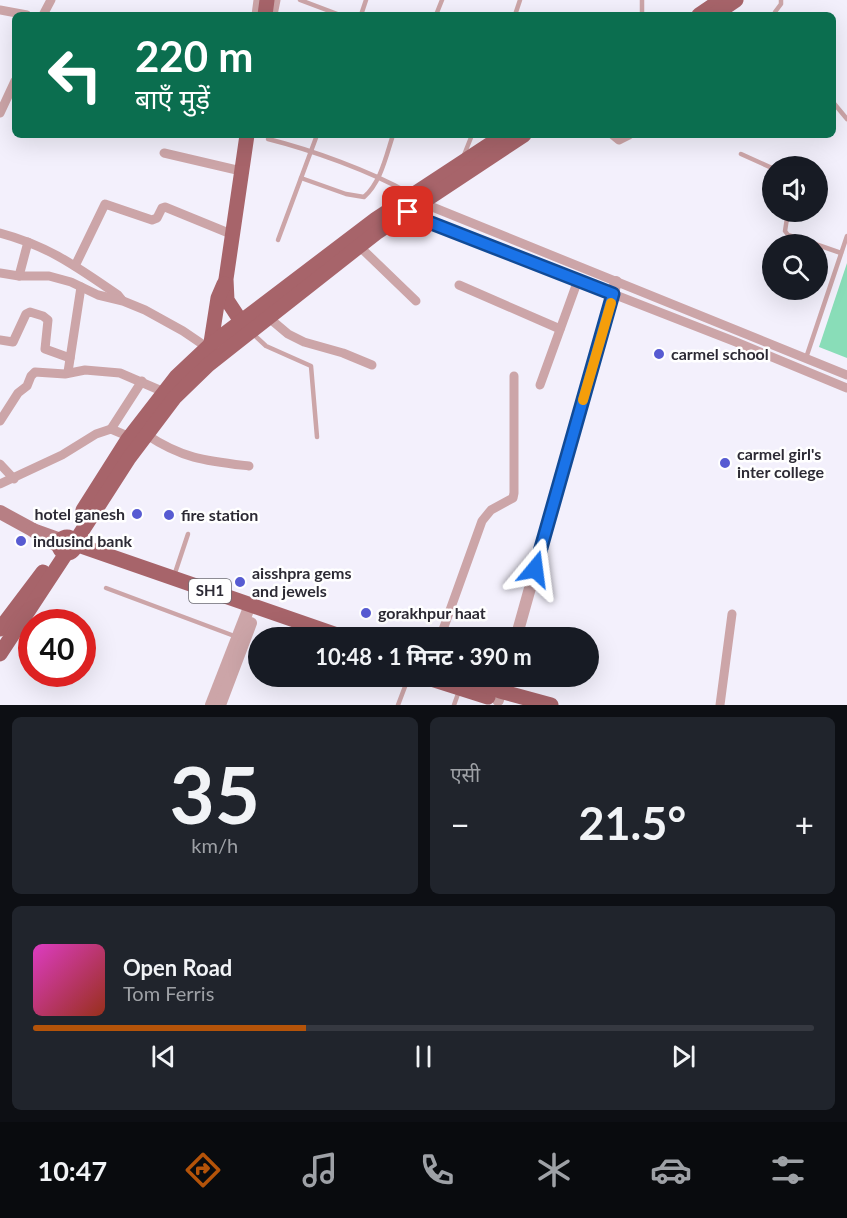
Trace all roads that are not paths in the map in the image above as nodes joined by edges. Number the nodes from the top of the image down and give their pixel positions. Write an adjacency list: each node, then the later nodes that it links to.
1 (300, 0): 5 (lane)
2 (318, 0): 5 (lane)
3 (721, 0): 7 (main road)
4 (736, 0): 8 (main road)
5 (317, 6): 6 (lane)
6 (332, 12)
7 (703, 12)
8 (718, 12)
9 (12, 87): 11 (street)
10 (836, 106): 12 (lane)
11 (0, 113)
12 (847, 119)
13 (246, 138): 25 (main road)
14 (317, 138): 20 (lane)
15 (392, 138): 26 (lane)
16 (471, 138): 23 (lane)
17 (499, 138): 23 (main road)
18 (519, 138): 28 (main road)
19 (268, 139): 20 (lane)
20 (311, 152): 26 (lane); 27 (lane)
21 (164, 153): 25 (street)
22 (741, 154): 24 (lane)
23 (461, 162): 28 (main road)
24 (762, 163)
25 (241, 171): 30 (main road)
26 (378, 177): 27 (lane); 28 (lane)
27 (302, 178): 32 (lane)
28 (410, 203): 34 (main road); 41 (street); 44 (street); 48 (main road)
29 (0, 233): 33 (street)
30 (231, 234): 37 (street); 40 (main road)
31 (847, 236): 36 (lane)
32 (278, 240)
33 (28, 242): 37 (street); 39 (street)
34 (360, 247): 46 (street); 47 (main road)
35 (828, 249): 36 (lane)
36 (841, 254): 54 (lane)
37 (75, 266): 45 (street)
38 (0, 273): 39 (street)
39 (19, 276): 43 (street)
40 (226, 279): 48 (main road); 52 (main road)
41 (578, 280): 44 (street); 49 (street)
42 (459, 285): 49 (street)
43 (81, 287): 45 (street); 53 (street)
44 (615, 288): 54 (street); 62 (street); 83 (street)
45 (123, 301): 52 (street)
46 (416, 301)
47 (269, 318): 50 (main road); 55 (street)
48 (240, 320): 50 (main road); 52 (main road)
49 (560, 329): 61 (street)
50 (250, 333): 56 (main road); 68 (lane)
51 (0, 340): 53 (street)
52 (209, 347): 56 (main road); 63 (main road)
53 (70, 358): 57 (street)
54 (806, 358): 58 (street)
55 (372, 364)
56 (208, 365): 66 (main road)
57 (68, 372): 60 (street); 64 (street)
58 (847, 375)
59 (514, 376): 82 (street)
60 (142, 381): 63 (street); 65 (street)
61 (540, 385)
62 (847, 388)
63 (164, 392): 67 (main road)
64 (0, 421)
65 (111, 429): 67 (street); 71 (street)
66 (147, 435): 70 (street); 75 (main road)
67 (130, 436): 75 (main road)
68 (317, 437)
69 (0, 464): 71 (street)
70 (249, 466)
71 (14, 478): 72 (street)
72 (0, 484)
73 (0, 512): 75 (main road)
74 (188, 534): 76 (lane)
75 (67, 545): 76 (main road, SH1); 78 (main road, SH1); 84 (main road); 86 (main road)
76 (173, 578): 78 (main road, SH1)
77 (106, 588): 85 (lane)
78 (252, 610): 80 (main road, SH1); 81 (main road, SH1); 85 (street); 91 (street)
79 (732, 614): 96 (street)
80 (290, 627)
81 (309, 627)
82 (444, 627)
83 (519, 627)
84 (0, 629)
85 (237, 637): 90 (street)
86 (0, 654)
87 (405, 687): 92 (lane)
88 (458, 687): 93 (lane)
89 (501, 689): 94 (main road); 95 (main road)
90 (211, 705)
91 (220, 705)
92 (398, 705)
93 (454, 705)
94 (513, 705)
95 (550, 705)
96 (720, 705)

